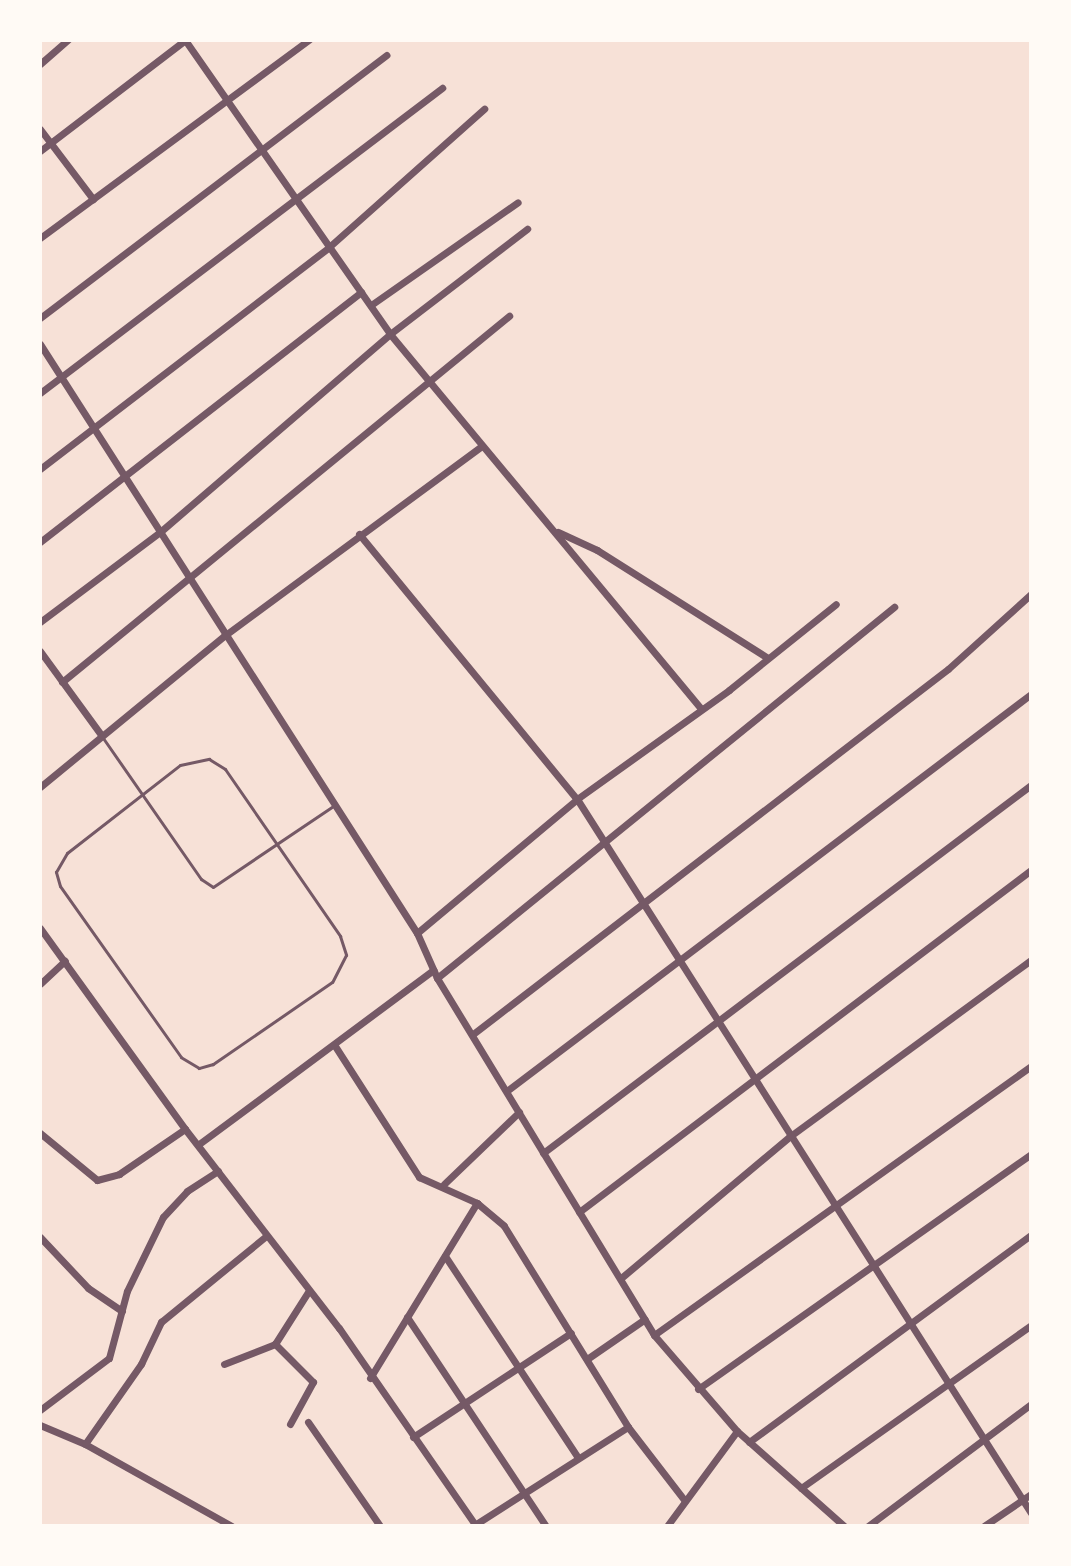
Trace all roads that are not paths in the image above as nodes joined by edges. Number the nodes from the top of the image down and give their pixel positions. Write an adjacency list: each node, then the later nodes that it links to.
1 (68, 40): 5 (street)
2 (185, 40): 7 (street); 10 (street)
3 (309, 40): 7 (street)
4 (386, 55): 11 (street)
5 (40, 64)
6 (442, 88): 13 (street)
7 (228, 97): 11 (street); 14 (street)
8 (484, 109): 18 (street)
9 (40, 129): 10 (street)
10 (50, 142): 12 (street); 14 (street)
11 (263, 147): 13 (street); 22 (street)
12 (40, 151)
13 (296, 194): 18 (street); 25 (street)
14 (93, 199): 17 (street)
15 (518, 202): 20 (street)
16 (527, 229): 23 (street)
17 (40, 238)
18 (329, 247): 19 (street); 28 (street)
19 (361, 292): 20 (street); 31 (street)
20 (371, 305): 23 (street)
21 (509, 316): 26 (street)
22 (40, 318)
23 (390, 334): 26 (street); 33 (street)
24 (40, 344): 25 (street)
25 (61, 376): 27 (street); 28 (street)
26 (428, 381): 29 (street); 36 (street)
27 (40, 393)
28 (93, 428): 30 (street); 31 (street)
29 (482, 446): 32 (street); 34 (street)
30 (40, 469)
31 (126, 480): 33 (street); 35 (street)
32 (554, 531): 43 (street); 46 (street)
33 (160, 532): 36 (street); 40 (street)
34 (359, 534): 41 (street); 51 (street)
35 (40, 542)
36 (191, 577): 41 (street); 44 (street)
37 (1031, 594): 56 (street)
38 (836, 604): 43 (street)
39 (894, 607): 53 (street)
40 (40, 622)
41 (224, 636): 47 (street); 52 (street)
42 (40, 651): 44 (street)
43 (768, 658): 46 (street)
44 (62, 682): 47 (street)
45 (1031, 694): 61 (street)
46 (701, 709): 51 (street)
47 (102, 736): 49 (street); 50 (lane)
48 (1031, 785): 65 (street)
49 (40, 787)
50 (143, 794): 54 (lane); 54 (lane); 54 (lane)
51 (577, 799): 53 (street); 58 (street)
52 (333, 806): 54 (lane); 58 (street)
53 (605, 840): 56 (street); 63 (street)
54 (278, 846)
55 (1031, 870): 69 (street)
56 (642, 901): 61 (street); 66 (street)
57 (40, 928): 60 (street)
58 (417, 933): 62 (street)
59 (1031, 960): 74 (street)
60 (65, 961): 64 (street); 72 (street)
61 (681, 961): 65 (street); 70 (street)
62 (433, 970): 63 (street); 67 (street)
63 (437, 978): 66 (street)
64 (40, 984)
65 (718, 1019): 69 (street); 76 (street)
66 (473, 1034): 70 (street)
67 (335, 1046): 75 (street); 79 (street)
68 (1031, 1066): 81 (street)
69 (754, 1079): 74 (street); 82 (street)
70 (508, 1090): 71 (street)
71 (519, 1112): 76 (street); 79 (street)
72 (185, 1129): 73 (street); 75 (street)
73 (40, 1133)
74 (789, 1137): 81 (street); 88 (street)
75 (199, 1144): 78 (street)
76 (543, 1153): 82 (street)
77 (1031, 1154): 87 (street)
78 (218, 1171): 84 (street); 90 (street)
79 (444, 1184): 80 (street)
80 (477, 1203): 86 (street); 95 (street)
81 (834, 1204): 87 (street); 96 (street)
82 (579, 1212): 88 (street)
83 (1031, 1235): 93 (street)
84 (266, 1236): 89 (street); 115 (street)
85 (40, 1237): 90 (street)
86 (445, 1256): 91 (street); 100 (street)
87 (873, 1262): 93 (street); 103 (street)
88 (621, 1278): 92 (street)
89 (308, 1292): 97 (street); 101 (street)
90 (122, 1311): 106 (street)
91 (407, 1317): 101 (street); 104 (street)
92 (645, 1319): 96 (street); 98 (street)
93 (909, 1322): 102 (street); 114 (street)
94 (1031, 1325): 102 (street)
95 (571, 1333): 98 (street); 100 (street)
96 (654, 1335): 103 (street)
97 (275, 1344): 99 (street); 108 (street)
98 (587, 1359): 110 (street)
99 (224, 1364)
100 (519, 1369): 104 (street); 116 (street)
101 (370, 1378): 112 (street)
102 (947, 1381): 113 (street); 117 (street)
103 (698, 1389): 111 (street)
104 (463, 1404): 112 (street); 118 (street)
105 (1031, 1404): 113 (street)
106 (40, 1410)
107 (308, 1422): 125 (street)
108 (290, 1424)
109 (40, 1425): 115 (street)
110 (628, 1427): 116 (street); 121 (street)
111 (737, 1431): 114 (street); 121 (street)
112 (413, 1437): 126 (street)
113 (984, 1439): 120 (street); 129 (street)
114 (749, 1442): 117 (street)
115 (85, 1444): 124 (street)
116 (578, 1458): 118 (street)
117 (801, 1488): 123 (street)
118 (525, 1493): 126 (street); 127 (street)
119 (1031, 1494): 120 (street)
120 (1023, 1500): 122 (street); 130 (street)
121 (685, 1501): 128 (street)
122 (1031, 1513)
123 (838, 1524)
124 (232, 1526)
125 (380, 1526)
126 (475, 1526)
127 (546, 1526)
128 (667, 1526)
129 (868, 1526)
130 (984, 1526)

